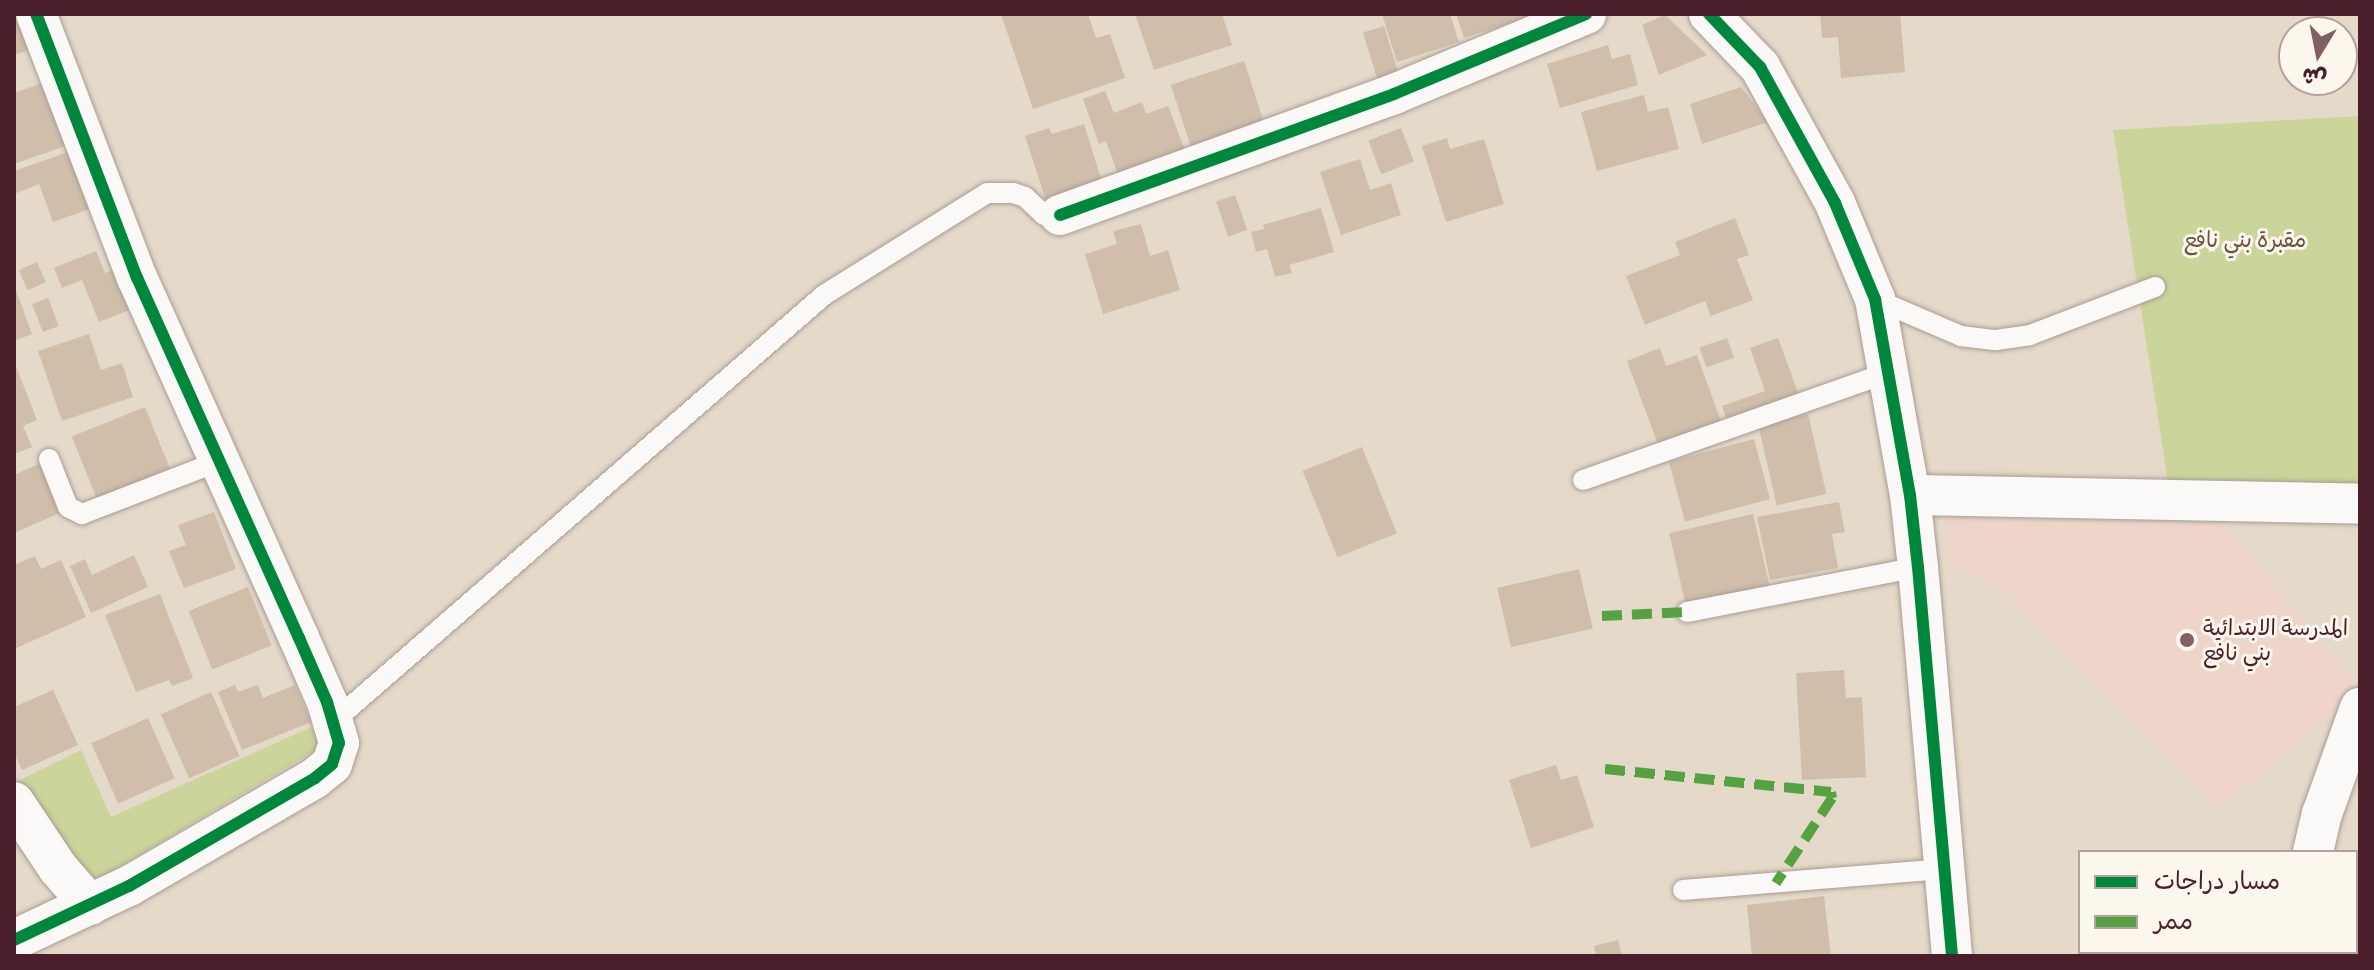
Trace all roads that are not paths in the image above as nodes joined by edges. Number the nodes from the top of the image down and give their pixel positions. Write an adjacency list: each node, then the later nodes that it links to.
1 (36, 14): 9 (street)
2 (1586, 14): 4 (street)
3 (1709, 14): 6 (street)
4 (1060, 215): 16 (lane)
5 (2155, 287): 6 (lane)
6 (1875, 299): 7 (street)
7 (1886, 373): 10 (lane); 11 (street)
8 (49, 459): 9 (lane)
9 (219, 461): 16 (street)
10 (1583, 480)
11 (1910, 495): 12 (street); 13 (street)
12 (2360, 504)
13 (1918, 567): 14 (lane); 19 (street)
14 (1687, 612)
15 (2360, 708): 18 (street)
16 (334, 721): 21 (street)
17 (14, 802): 21 (street)
18 (2313, 850)
19 (1945, 869): 20 (lane); 23 (street)
20 (1683, 890)
21 (90, 905): 22 (street)
22 (14, 940)
23 (1952, 956)

